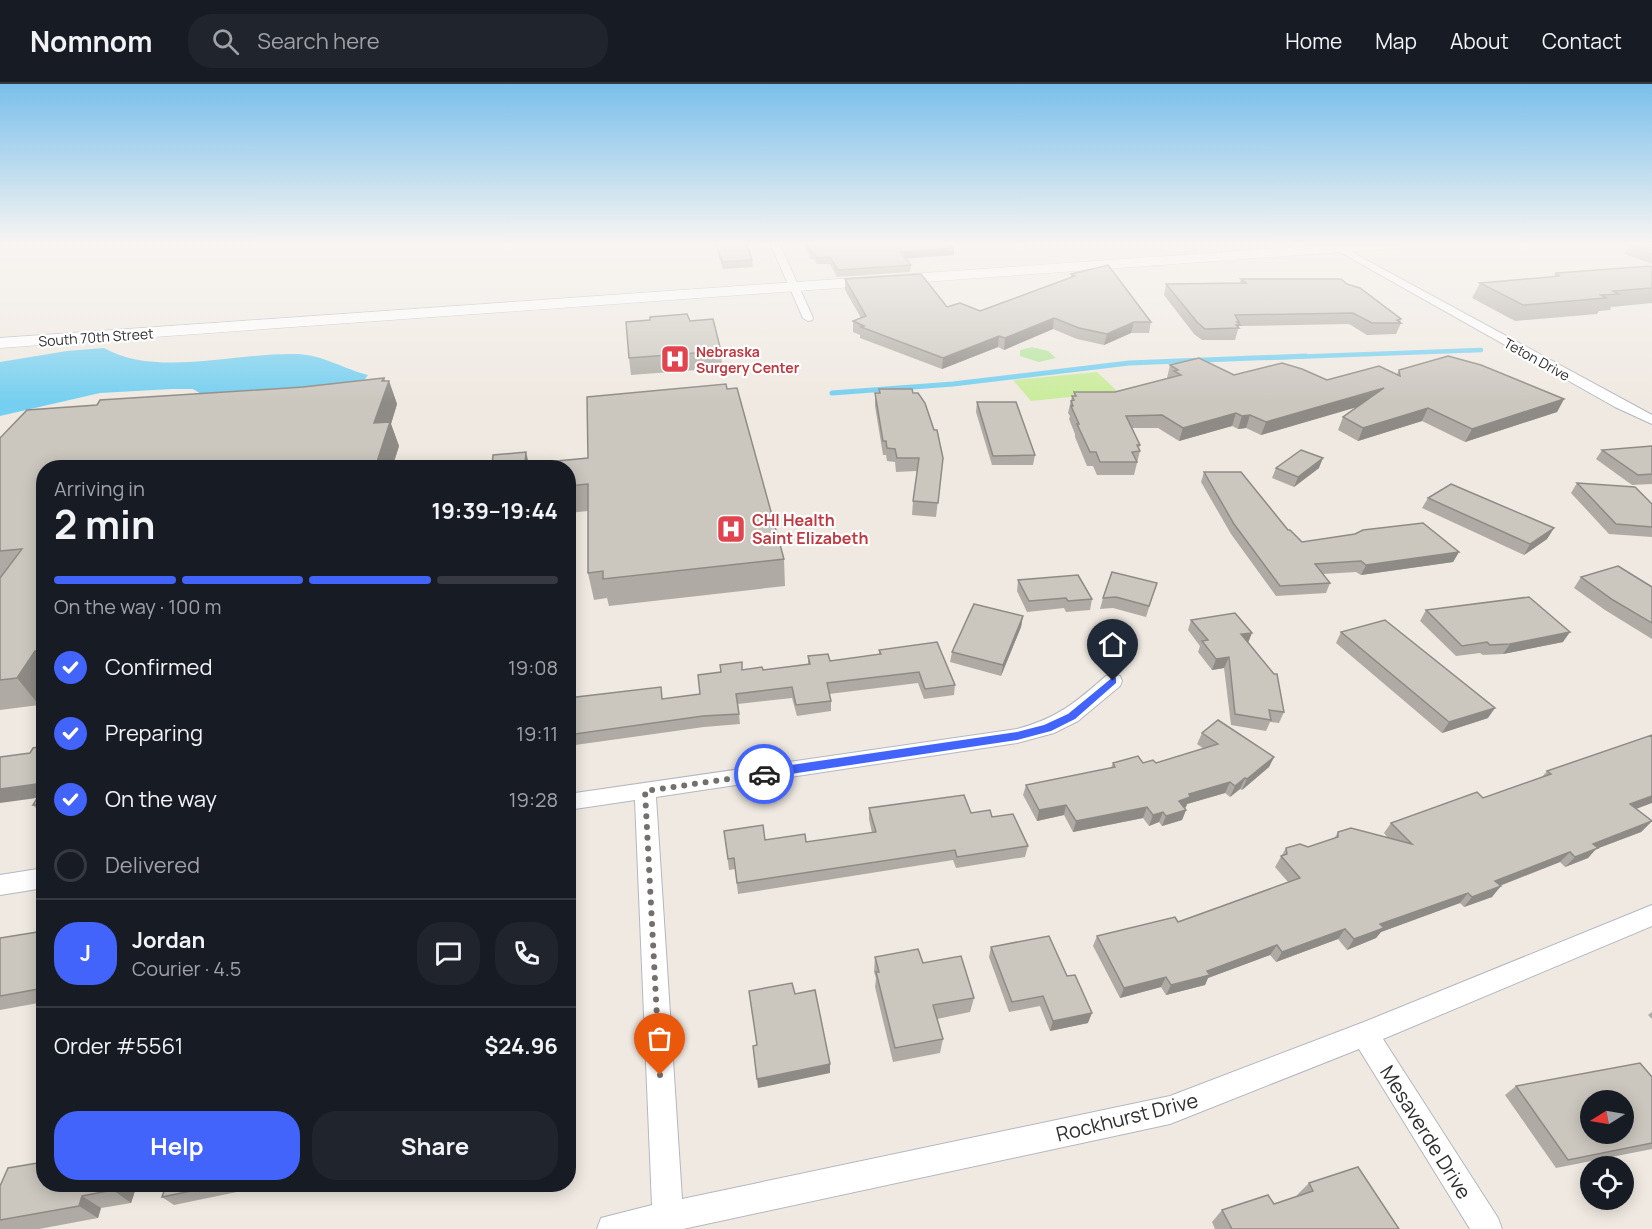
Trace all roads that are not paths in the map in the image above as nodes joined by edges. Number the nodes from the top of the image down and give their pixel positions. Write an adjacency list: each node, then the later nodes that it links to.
1 (580, 296): 6 (main road, South 70th Street)
2 (618, 296): 7 (main road, South 70th Street)
3 (799, 296): 5 (street)
4 (1424, 296): 8 (street, Teton Drive)
5 (808, 318)
6 (0, 333)
7 (0, 344)
8 (1652, 420)
9 (1113, 681): 10 (street)
10 (645, 791): 11 (street); 16 (street)
11 (576, 801)
12 (36, 879): 13 (street)
13 (0, 885)
14 (1652, 915): 15 (street, Rockhurst Drive)
15 (1365, 1034): 16 (street, Rockhurst Drive); 18 (street, Mesaverde Drive)
16 (668, 1216): 17 (street, Rockhurst Drive)
17 (612, 1229)
18 (1487, 1229)

